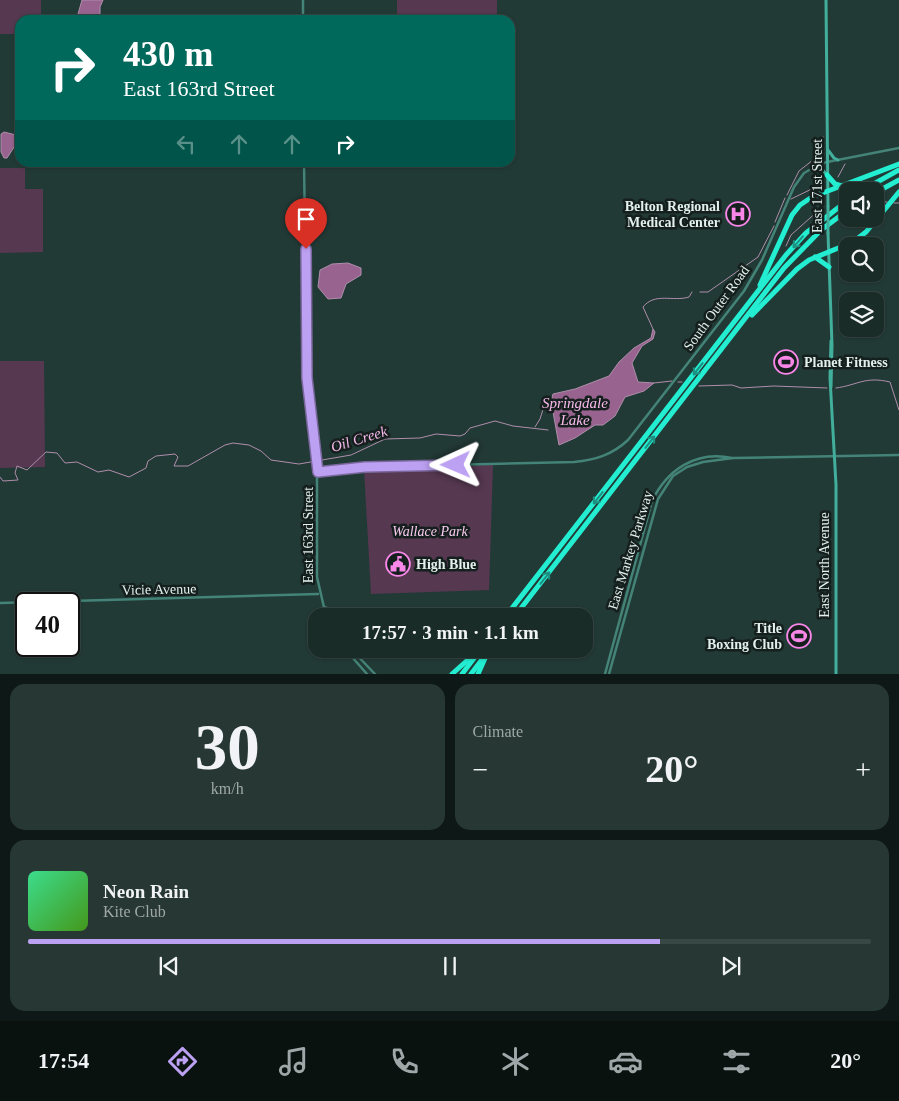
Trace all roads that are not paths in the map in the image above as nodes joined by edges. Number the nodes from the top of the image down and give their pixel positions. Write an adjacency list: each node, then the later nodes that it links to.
1 (303, 0): 3 (street)
2 (826, 0): 5 (main road, East 171st Street)
3 (303, 15)
4 (899, 148): 6 (street)
5 (828, 149): 6 (main road); 7 (main road, East 171st Street)
6 (838, 160): 7 (street)
7 (828, 162): 10 (street); 12 (main road, East 171st Street)
8 (899, 164): 14 (highway)
9 (304, 167): 33 (street, East 163rd Street)
10 (812, 167): 12 (main road); 33 (street, South Outer Road)
11 (899, 170): 15 (highway)
12 (827, 175): 16 (highway); 19 (main road, East 171st Street)
13 (899, 180): 18 (highway)
14 (852, 182)
15 (877, 182)
16 (839, 185)
17 (839, 187): 19 (highway)
18 (884, 188)
19 (827, 189): 23 (main road, East 171st Street, bridge); 26 (highway)
20 (899, 192): 23 (highway)
21 (839, 207): 26 (highway, one-way to 26)
22 (839, 216): 28 (highway)
23 (828, 251): 24 (highway); 25 (main road, East 171st Street)
24 (815, 257): 25 (highway); 28 (highway)
25 (829, 267): 27 (main road, East 171st Street)
26 (757, 293): 38 (highway, one-way to 38)
27 (831, 357): 29 (main road, East 171st Street); 29 (main road, East 171st Street)
28 (710, 365): 39 (highway, one-way to 28)
29 (831, 387): 31 (main road, East 171st Street)
30 (899, 455): 31 (street)
31 (834, 456): 32 (street); 54 (main road, East North Avenue)
32 (733, 458): 52 (street, East Markey Parkway); 53 (street, East Markey Parkway)
33 (318, 472): 34 (street, East 163rd Street)
34 (319, 594): 35 (street, Vicie Avenue); 36 (street, East 163rd Street)
35 (0, 603)
36 (324, 607): 37 (street, East 163rd Street)
37 (327, 608)
38 (512, 608)
39 (521, 608)
40 (353, 658): 46 (street)
41 (360, 658): 47 (street)
42 (470, 658): 48 (highway)
43 (474, 658): 49 (highway)
44 (484, 658): 50 (highway)
45 (486, 658): 51 (highway)
46 (367, 674)
47 (375, 674)
48 (452, 674)
49 (462, 674)
50 (471, 674)
51 (478, 674)
52 (604, 674)
53 (609, 674)
54 (836, 674)

